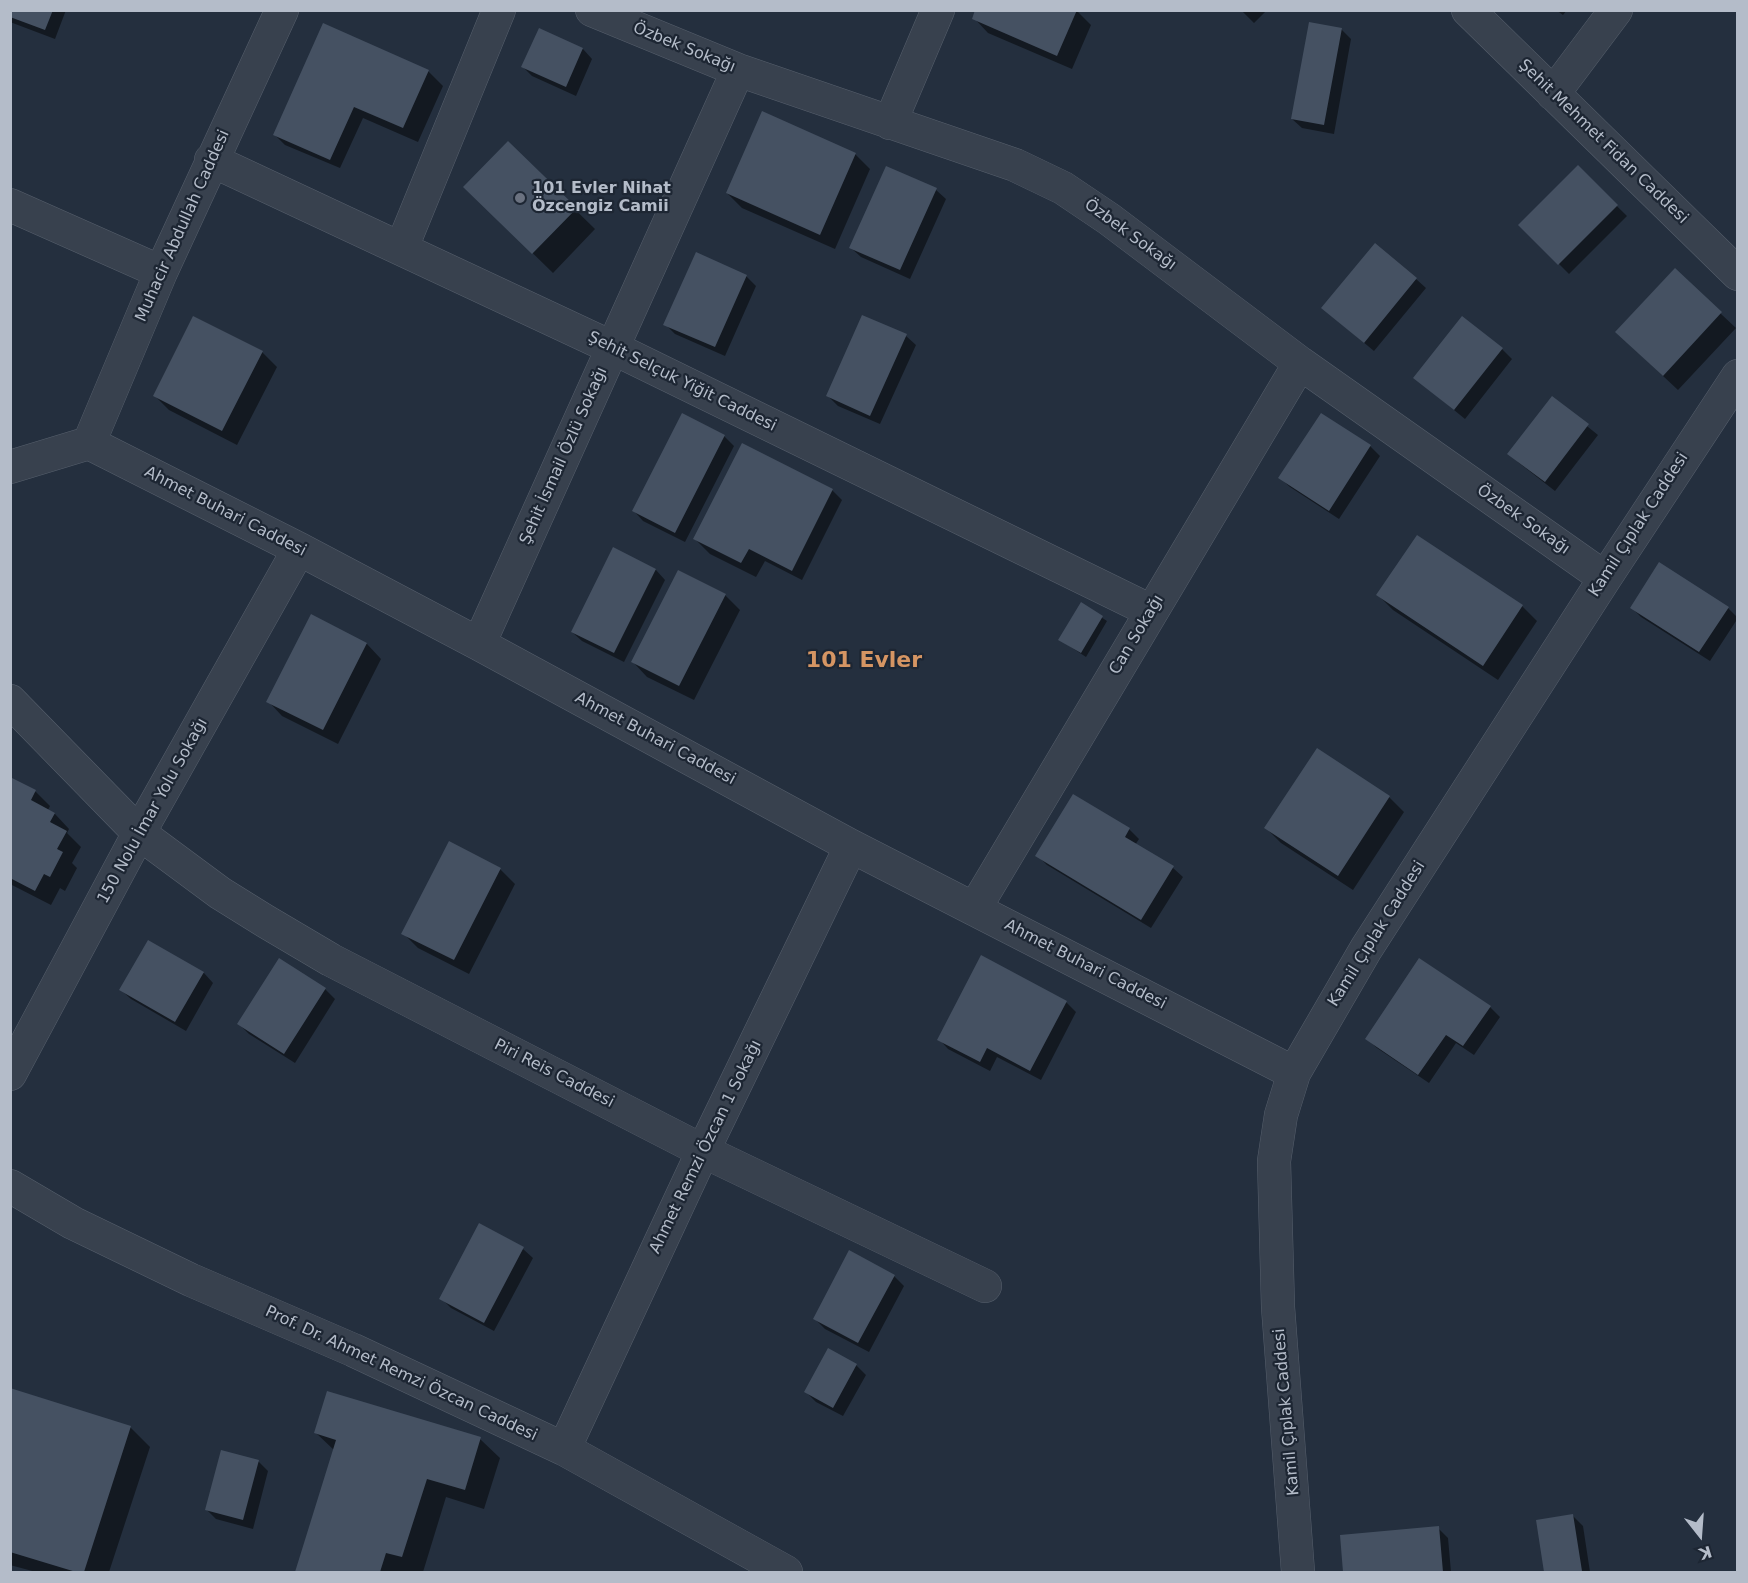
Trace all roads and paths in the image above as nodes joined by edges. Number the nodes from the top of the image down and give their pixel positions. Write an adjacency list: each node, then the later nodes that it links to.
1 (282, 10): 10 (street, Muhacir Abdullah Caddesi)
2 (499, 10): 12 (street)
3 (592, 10): 7 (street, Özbek Sokağı)
4 (939, 10): 9 (street)
5 (1468, 10): 8 (street, Şehit Mehmet Fidan Caddesi)
6 (1616, 10): 8 (street)
7 (738, 70): 9 (street, Özbek Sokağı); 15 (street, Şehit İsmail Özlü Sokağı)
8 (1553, 94): 14 (street, Şehit Mehmet Fidan Caddesi)
9 (890, 123): 16 (street, Özbek Sokağı)
10 (211, 159): 12 (street, Şehit Selçuk Yiğit Caddesi); 13 (street, Muhacir Abdullah Caddesi)
11 (10, 205): 13 (street)
12 (402, 248): 15 (street, Şehit Selçuk Yiğit Caddesi)
13 (161, 272): 18 (street, Muhacir Abdullah Caddesi)
14 (1737, 274)
15 (613, 348): 22 (street, Şehit Selçuk Yiğit Caddesi); 23 (street, Şehit İsmail Özlü Sokağı)
16 (1300, 363): 21 (street, Özbek Sokağı); 22 (street, Can Sokağı)
17 (1737, 376): 21 (street, Kamil Çıplak Caddesi)
18 (89, 443): 19 (street); 20 (street, Ahmet Buhari Caddesi)
19 (10, 468)
20 (299, 549): 23 (street, Ahmet Buhari Caddesi); 25 (street, 150 Nolu İmar Yolu Sokağı)
21 (1605, 578): 28 (street, Kamil Çıplak Caddesi)
22 (1151, 611): 27 (street, Can Sokağı)
23 (479, 644): 26 (street, Ahmet Buhari Caddesi)
24 (10, 701): 25 (street, Piri Reis Caddesi)
25 (139, 833): 29 (street, 150 Nolu İmar Yolu Sokağı); 30 (street, Piri Reis Caddesi)
26 (851, 846): 27 (street, Ahmet Buhari Caddesi); 30 (street, Ahmet Remzi Özcan 1 Sokağı)
27 (975, 908): 28 (street, Ahmet Buhari Caddesi)
28 (1294, 1073): 35 (street, Kamil Çıplak Caddesi)
29 (10, 1074)
30 (704, 1150): 32 (street, Piri Reis Caddesi); 33 (street, Ahmet Remzi Özcan 1 Sokağı)
31 (10, 1186): 33 (street, Prof. Dr. Ahmet Remzi Özcan Caddesi)
32 (986, 1286)
33 (564, 1449): 34 (street, Prof. Dr. Ahmet Remzi Özcan Caddesi)
34 (786, 1572)
35 (1298, 1572)

